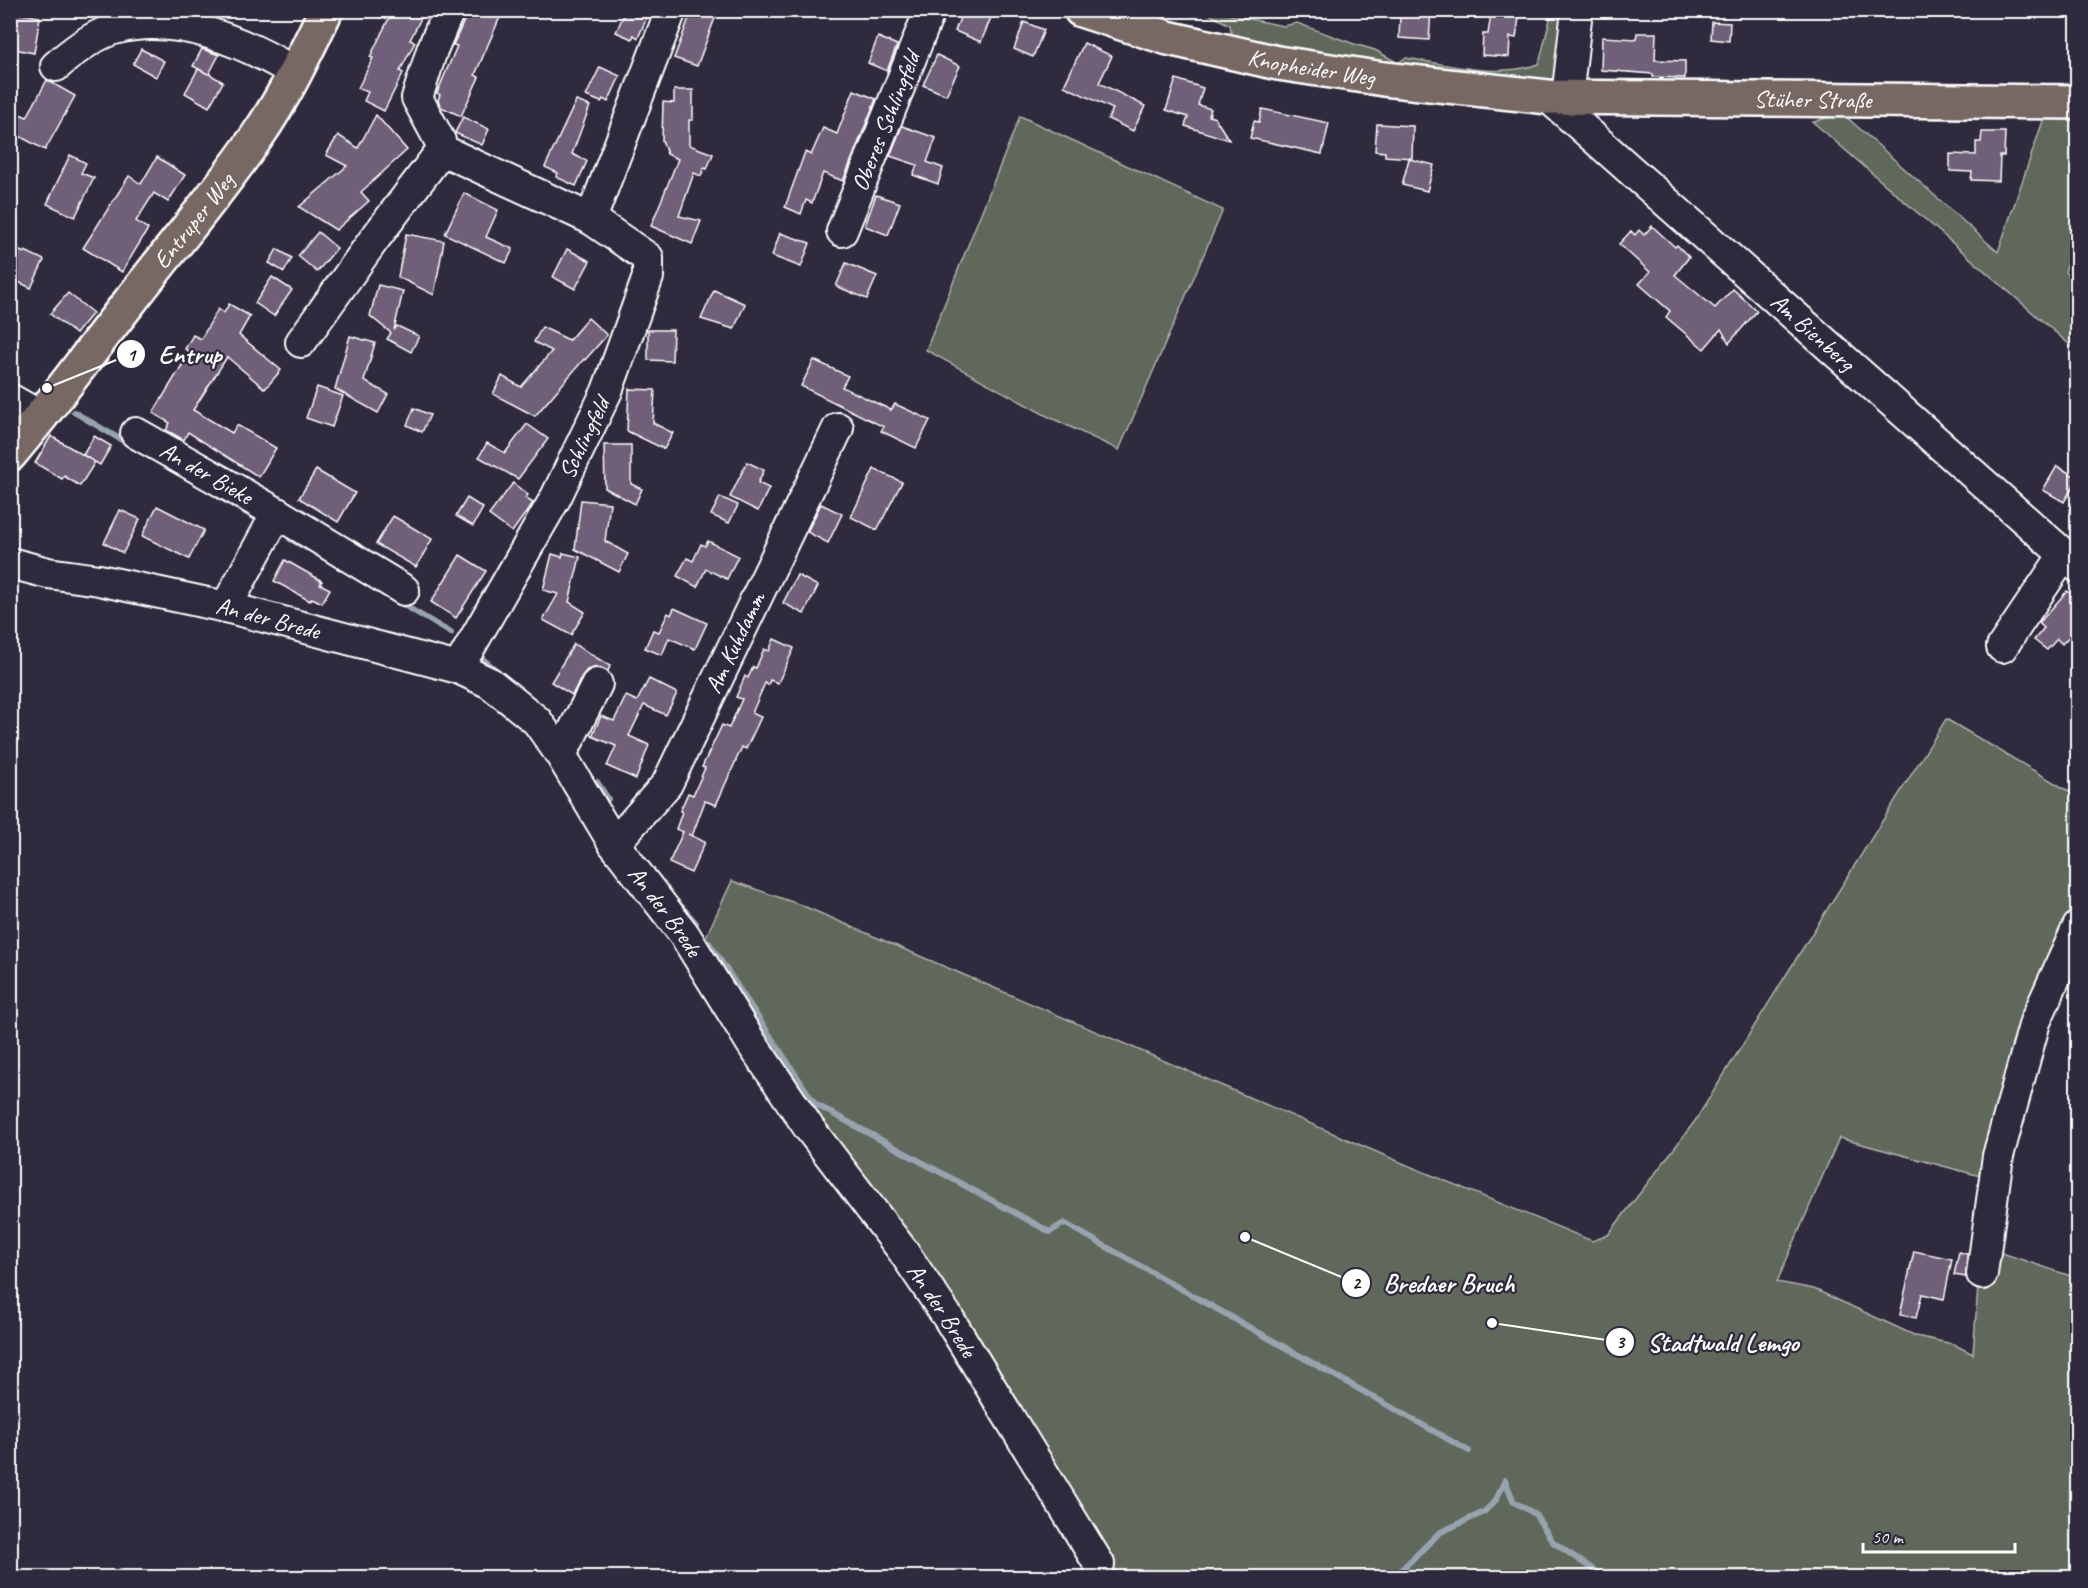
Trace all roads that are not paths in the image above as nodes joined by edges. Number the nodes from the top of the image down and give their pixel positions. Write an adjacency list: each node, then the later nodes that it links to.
1 (326, 10): 8 (main road, Entruper Weg)
2 (449, 10): 11 (street)
3 (671, 10): 12 (street)
4 (930, 10): 13 (street, Oberes Schlingfeld)
5 (1081, 10): 9 (main road, Knopheider Weg)
6 (1577, 10): 9 (street)
7 (56, 66): 8 (street)
8 (296, 73): 16 (main road, Entruper Weg)
9 (1557, 98): 10 (main road, Stüher Straße); 21 (street, Am Bienberg)
10 (2078, 102)
11 (442, 150): 12 (street, Schlingfeld); 14 (street)
12 (591, 219): 26 (street, Schlingfeld)
13 (842, 231)
14 (301, 342)
15 (10, 399): 16 (street)
16 (42, 417): 19 (main road, Entruper Weg)
17 (838, 428): 29 (street, Am Kuhdamm)
18 (136, 433): 20 (street, An der Bieke)
19 (10, 454)
20 (277, 513): 23 (street, An der Bieke); 24 (street, An der Bieke)
21 (2071, 561): 25 (street)
22 (10, 563): 24 (street, An der Brede)
23 (404, 590)
24 (226, 608): 26 (street, An der Brede)
25 (2002, 647)
26 (458, 668): 28 (street, An der Brede)
27 (597, 684): 28 (street)
28 (561, 755): 29 (street, An der Brede)
29 (614, 844): 32 (street, An der Brede)
30 (2078, 927): 31 (street)
31 (1982, 1274)
32 (1099, 1564)

